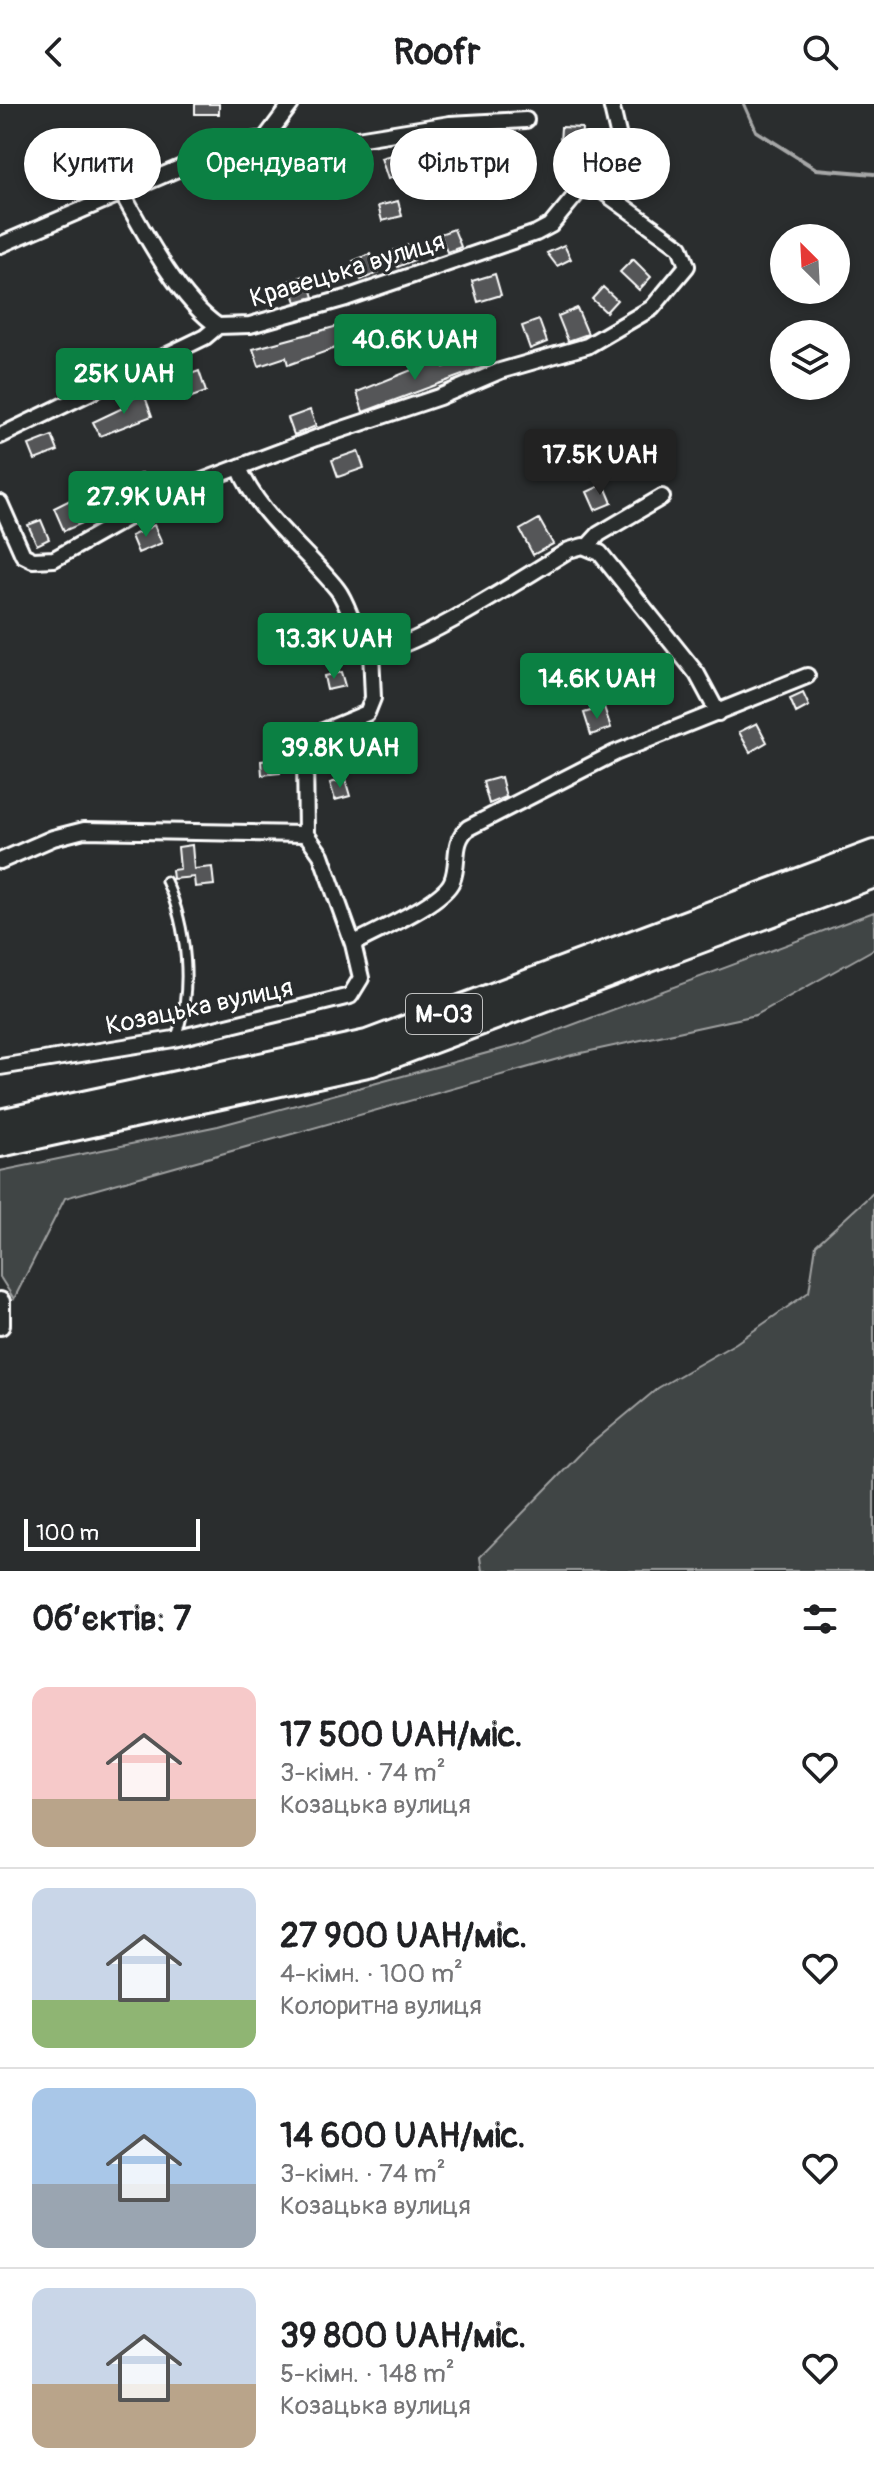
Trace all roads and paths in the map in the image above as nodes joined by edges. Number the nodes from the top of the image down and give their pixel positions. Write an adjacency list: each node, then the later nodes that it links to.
1 (291, 104): 4 (street)
2 (611, 104): 5 (street)
3 (526, 120): 6 (street)
4 (273, 128)
5 (617, 128)
6 (374, 136)
7 (106, 200): 9 (street)
8 (126, 200): 10 (street)
9 (0, 245)
10 (218, 326): 11 (street, Кравецька вулиця); 12 (street, Кравецька вулиця)
11 (0, 436)
12 (239, 467): 14 (street); 16 (street)
13 (662, 497): 15 (street)
14 (1, 509)
15 (587, 547): 16 (street); 18 (street)
16 (371, 651): 19 (street)
17 (807, 676): 18 (street)
18 (718, 713): 24 (street)
19 (306, 834): 21 (street); 24 (street, Козацька вулиця)
20 (874, 853): 27 (highway, М-03)
21 (0, 861)
22 (874, 875): 28 (highway, М-03)
23 (166, 881): 25 (lane)
24 (353, 944): 25 (street, Козацька вулиця)
25 (174, 1039): 26 (street, Козацька вулиця)
26 (0, 1067)
27 (0, 1122)
28 (0, 1144)
29 (0, 1302): 30 (street)
30 (0, 1325)

